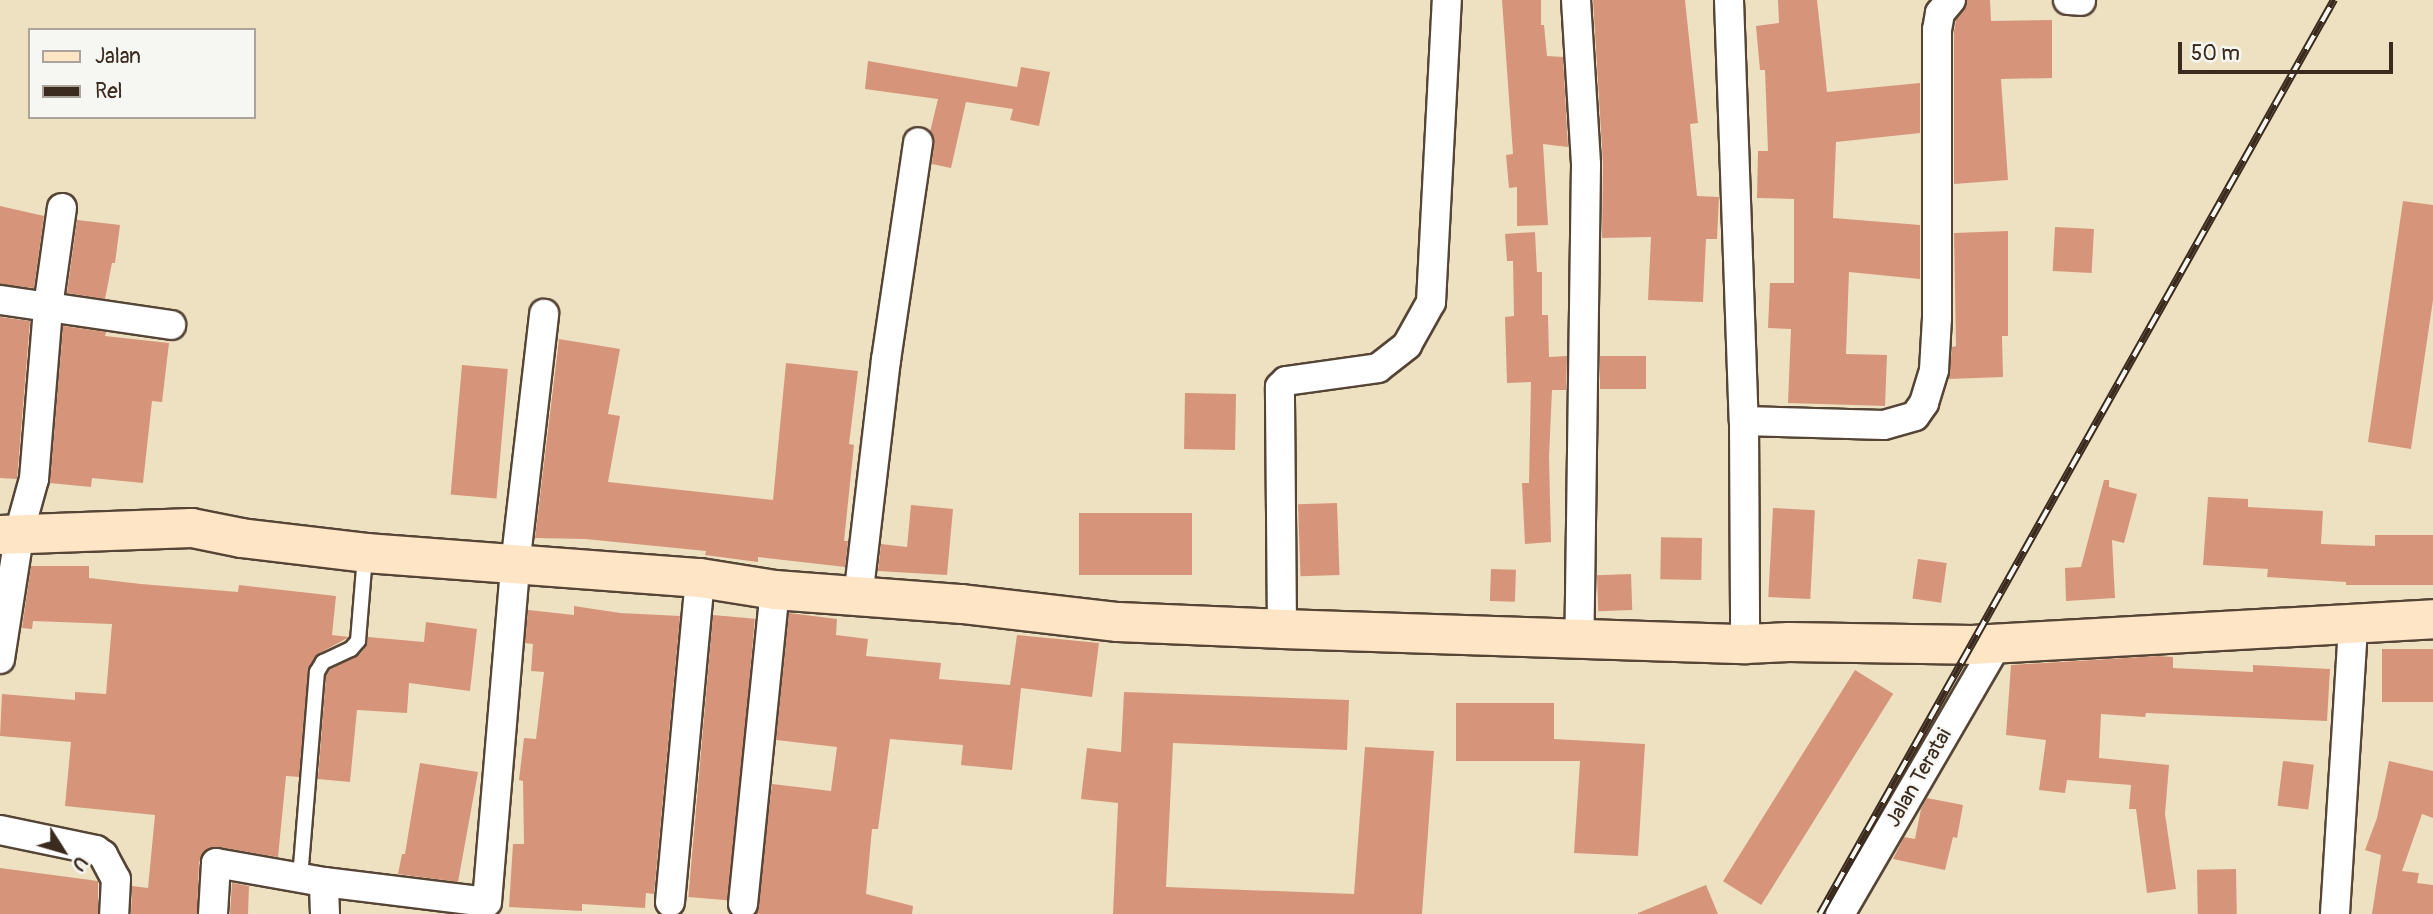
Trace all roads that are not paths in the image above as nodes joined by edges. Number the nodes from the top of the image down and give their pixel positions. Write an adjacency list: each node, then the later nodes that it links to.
1 (1447, 0): 22 (street)
2 (1576, 0): 23 (street)
3 (1729, 0): 13 (street)
4 (1951, 0): 13 (street)
5 (2068, 0): 6 (street)
6 (2081, 1)
7 (918, 142): 19 (street)
8 (62, 208): 10 (street)
9 (0, 300): 10 (street)
10 (48, 307): 12 (street); 14 (street)
11 (544, 314): 16 (street)
12 (171, 325)
13 (1744, 421): 25 (street)
14 (12, 534): 15 (street); 26 (street)
15 (366, 553): 16 (street); 28 (lane)
16 (515, 566): 17 (street); 31 (street)
17 (700, 578): 18 (street); 29 (street)
18 (775, 590): 19 (street); 30 (street)
19 (858, 598): 22 (street)
20 (2433, 619): 21 (street)
21 (2353, 626): 24 (street); 36 (street)
22 (1282, 629): 23 (street)
23 (1579, 637): 25 (street)
24 (1998, 643): 25 (street); 35 (street, Jalan Teratai)
25 (1745, 644)
26 (0, 659)
27 (0, 830): 32 (street)
28 (312, 880): 31 (street); 33 (street); 34 (street)
29 (670, 902)
30 (743, 904)
31 (486, 908)
32 (114, 914)
33 (213, 914)
34 (325, 914)
35 (1840, 914)
36 (2335, 914)

